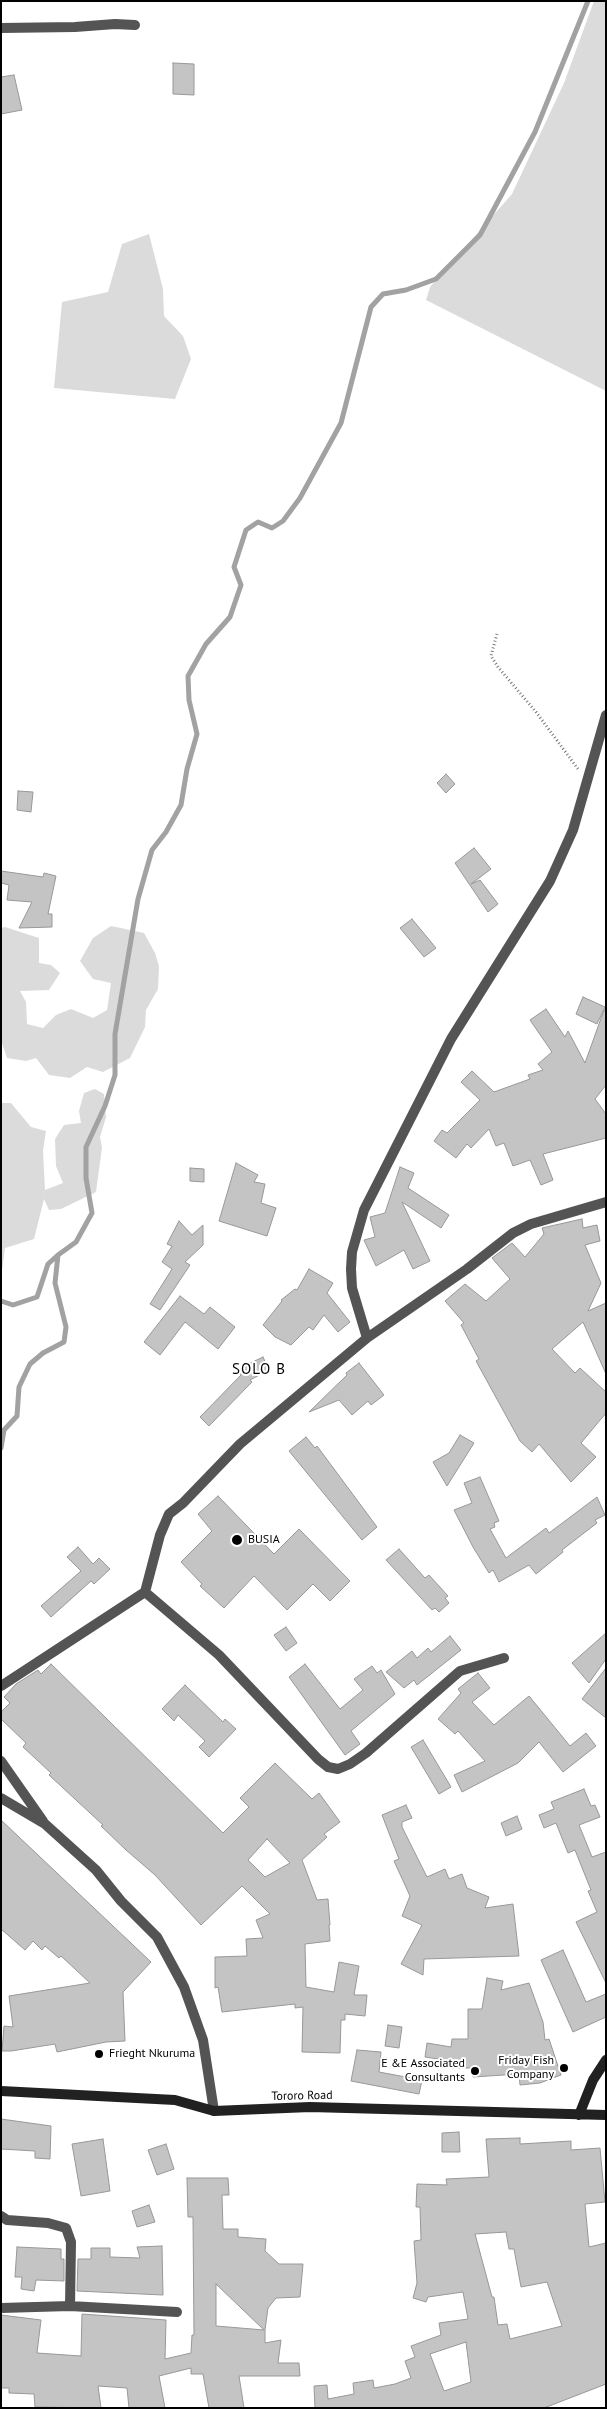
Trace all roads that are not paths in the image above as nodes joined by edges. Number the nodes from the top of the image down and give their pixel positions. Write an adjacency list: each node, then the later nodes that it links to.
1 (135, 25): 2 (street)
2 (1, 28)
3 (606, 715): 5 (street)
4 (606, 1202): 5 (street)
5 (368, 1338): 6 (street)
6 (145, 1592): 7 (street); 8 (street)
7 (504, 1658)
8 (1, 1686)
9 (1, 1761): 11 (street)
10 (1, 1798): 11 (street)
11 (45, 1824): 14 (street)
12 (606, 2060): 15 (main road)
13 (1, 2091): 14 (main road, Tororo Road)
14 (214, 2111): 15 (main road, Tororo Road)
15 (579, 2115): 16 (main road, Tororo Road)
16 (606, 2115)
17 (1, 2216): 18 (street)
18 (70, 2306): 19 (street); 20 (street)
19 (1, 2308)
20 (177, 2312)

